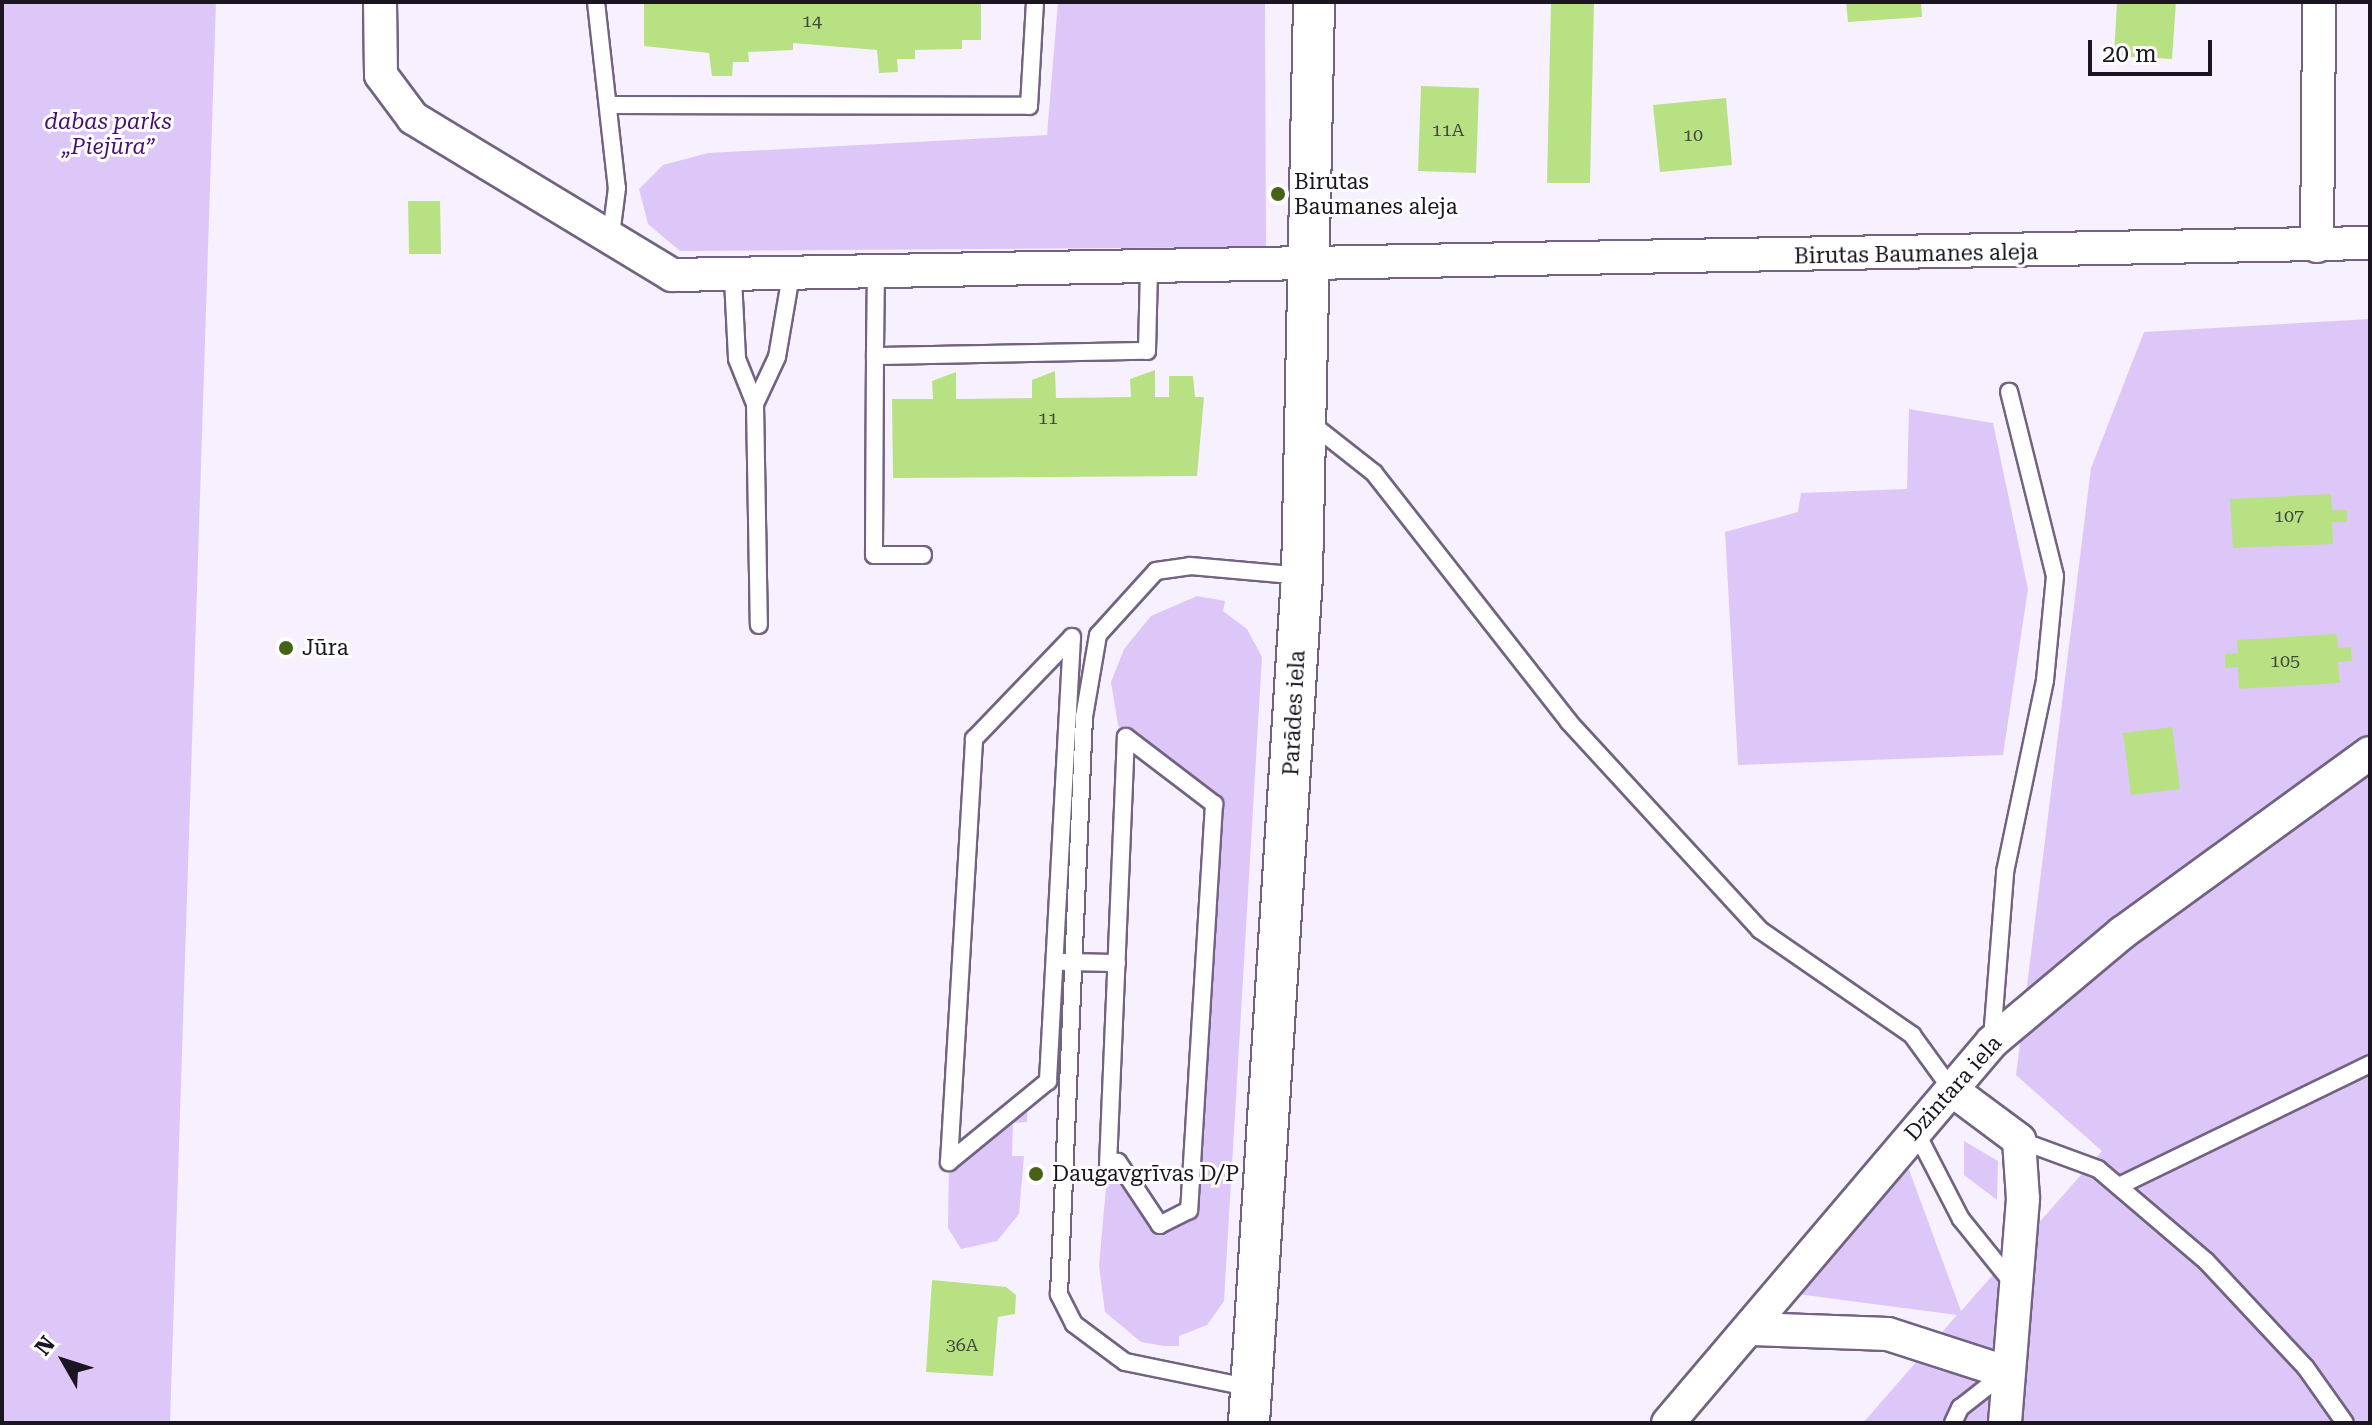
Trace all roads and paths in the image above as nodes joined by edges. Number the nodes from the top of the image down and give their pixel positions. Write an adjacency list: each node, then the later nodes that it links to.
1 (380, 2): 7 (street, Birutas Baumanes aleja)
2 (596, 2): 6 (lane)
3 (1035, 2): 6 (lane)
4 (1314, 2): 10 (street, Parādes iela)
5 (2319, 2): 9 (street)
6 (611, 105): 7 (lane)
7 (611, 235): 14 (street, Birutas Baumanes aleja)
8 (2370, 243): 9 (street, Birutas Baumanes aleja)
9 (2317, 246): 10 (street, Birutas Baumanes aleja)
10 (1311, 266): 12 (street, Birutas Baumanes aleja); 18 (street, Parādes iela)
11 (876, 268): 12 (street, Birutas Baumanes aleja); 13 (street, Birutas Baumanes aleja); 15 (lane)
12 (1149, 269): 15 (lane)
13 (791, 275): 14 (street, Birutas Baumanes aleja); 17 (lane)
14 (733, 279): 17 (lane)
15 (875, 356): 19 (lane)
16 (2009, 392): 26 (lane)
17 (755, 404): 21 (lane)
18 (1307, 420): 20 (street, Parādes iela); 28 (lane)
19 (923, 555)
20 (1302, 576): 24 (lane); 35 (street, Parādes iela)
21 (759, 625)
22 (2370, 753): 26 (street, Dzintara iela)
23 (1055, 961): 23 (lane); 24 (lane)
24 (1073, 962): 25 (lane); 35 (lane)
25 (1117, 963): 25 (lane)
26 (1992, 1042): 28 (street, Dzintara iela)
27 (2370, 1064): 31 (lane)
28 (1952, 1090): 29 (street, Dzintara iela); 30 (street)
29 (1915, 1130): 32 (lane); 33 (street, Dzintara iela)
30 (2019, 1140): 31 (lane); 32 (street)
31 (2119, 1186): 39 (lane)
32 (2015, 1286): 34 (street)
33 (1752, 1329): 34 (street); 36 (street, Dzintara iela)
34 (2006, 1372): 37 (lane); 38 (street)
35 (1250, 1406)
36 (1668, 1423)
37 (1953, 1423)
38 (2005, 1423)
39 (2345, 1423)

